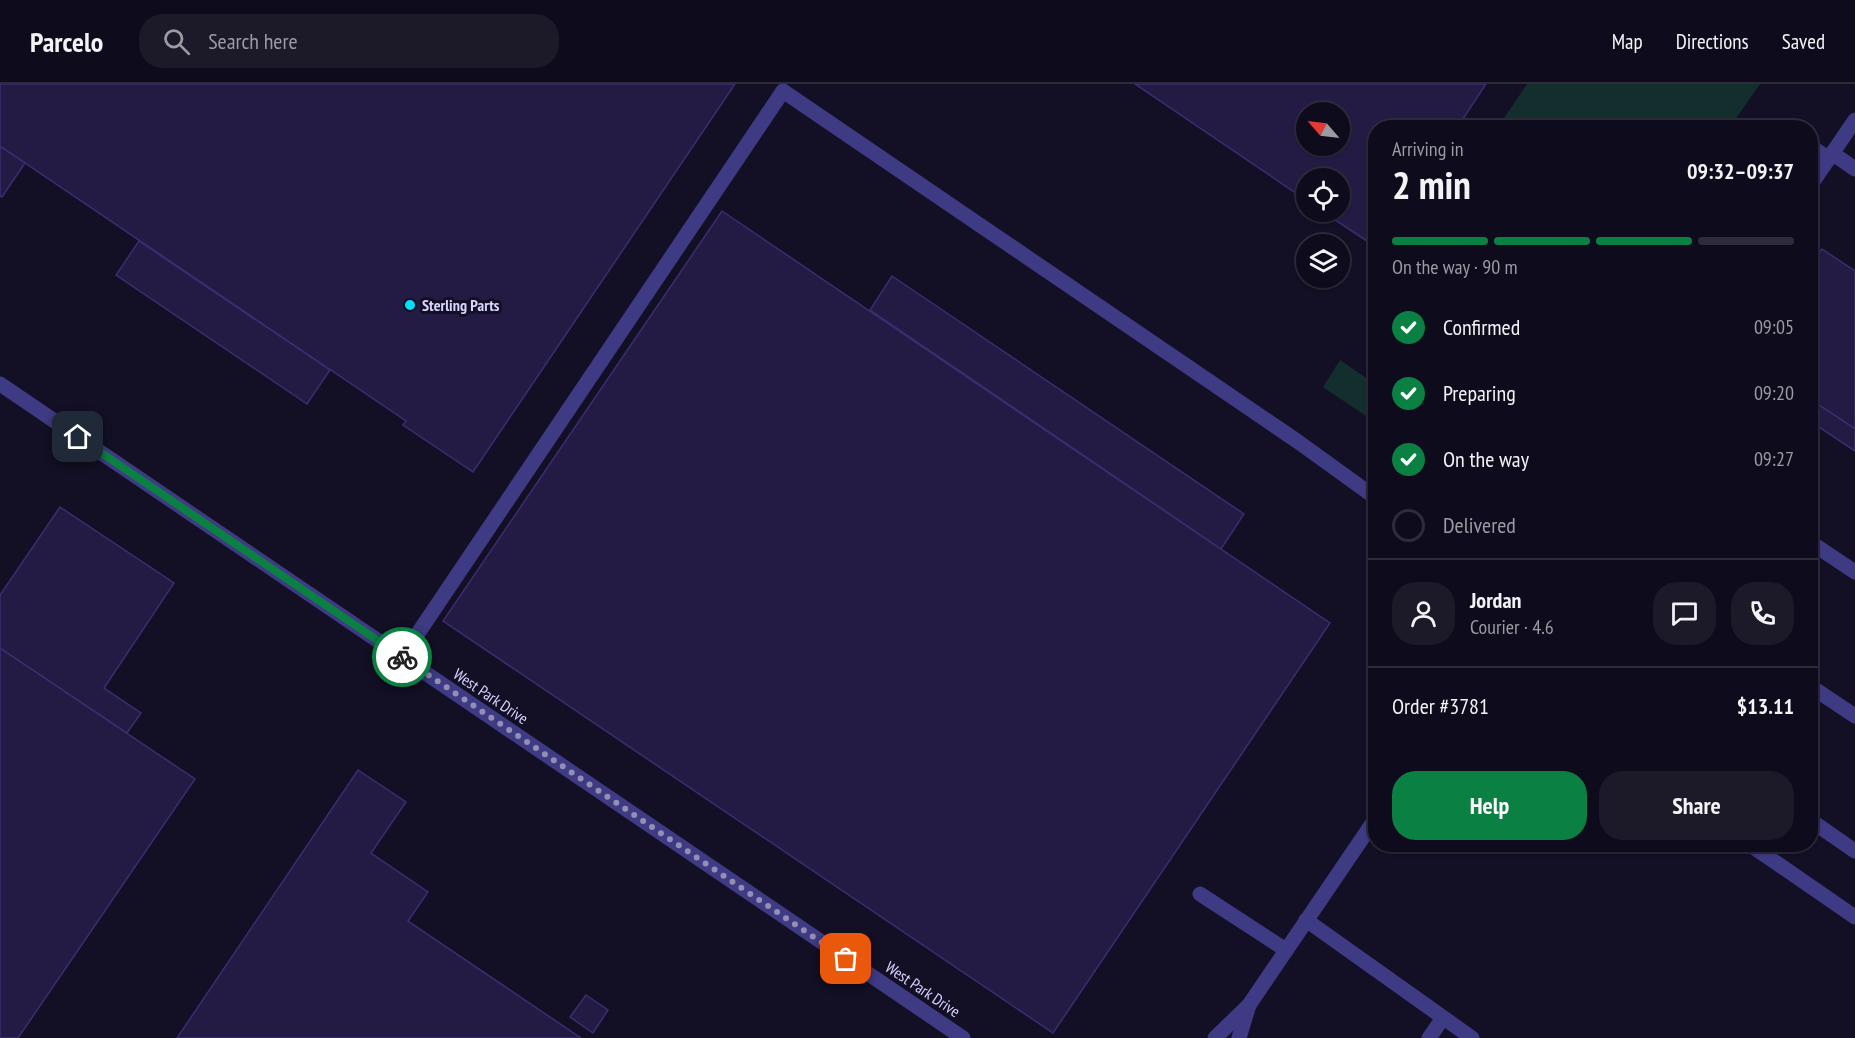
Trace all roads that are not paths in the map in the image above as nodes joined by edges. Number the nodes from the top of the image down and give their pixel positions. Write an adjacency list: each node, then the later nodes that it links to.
1 (1855, 120): 3 (street)
2 (1818, 150): 3 (street)
3 (1830, 156): 4 (street); 5 (street)
4 (1855, 169)
5 (1818, 174)
6 (0, 384): 10 (street, West Park Drive)
7 (1368, 492): 10 (street)
8 (1818, 547): 9 (street)
9 (1855, 572)
10 (402, 657): 23 (street, West Park Drive)
11 (1818, 691): 12 (street)
12 (1855, 716)
13 (1818, 826): 15 (street)
14 (1368, 830): 19 (street)
15 (1855, 851)
16 (1761, 852): 18 (street)
17 (1200, 894): 20 (street)
18 (1855, 917)
19 (1306, 920): 20 (street); 22 (street)
20 (1286, 950): 21 (street)
21 (1249, 1005): 24 (street); 25 (street)
22 (1443, 1018): 26 (street); 27 (street)
23 (963, 1038)
24 (1215, 1038)
25 (1239, 1038)
26 (1429, 1038)
27 (1472, 1038)

